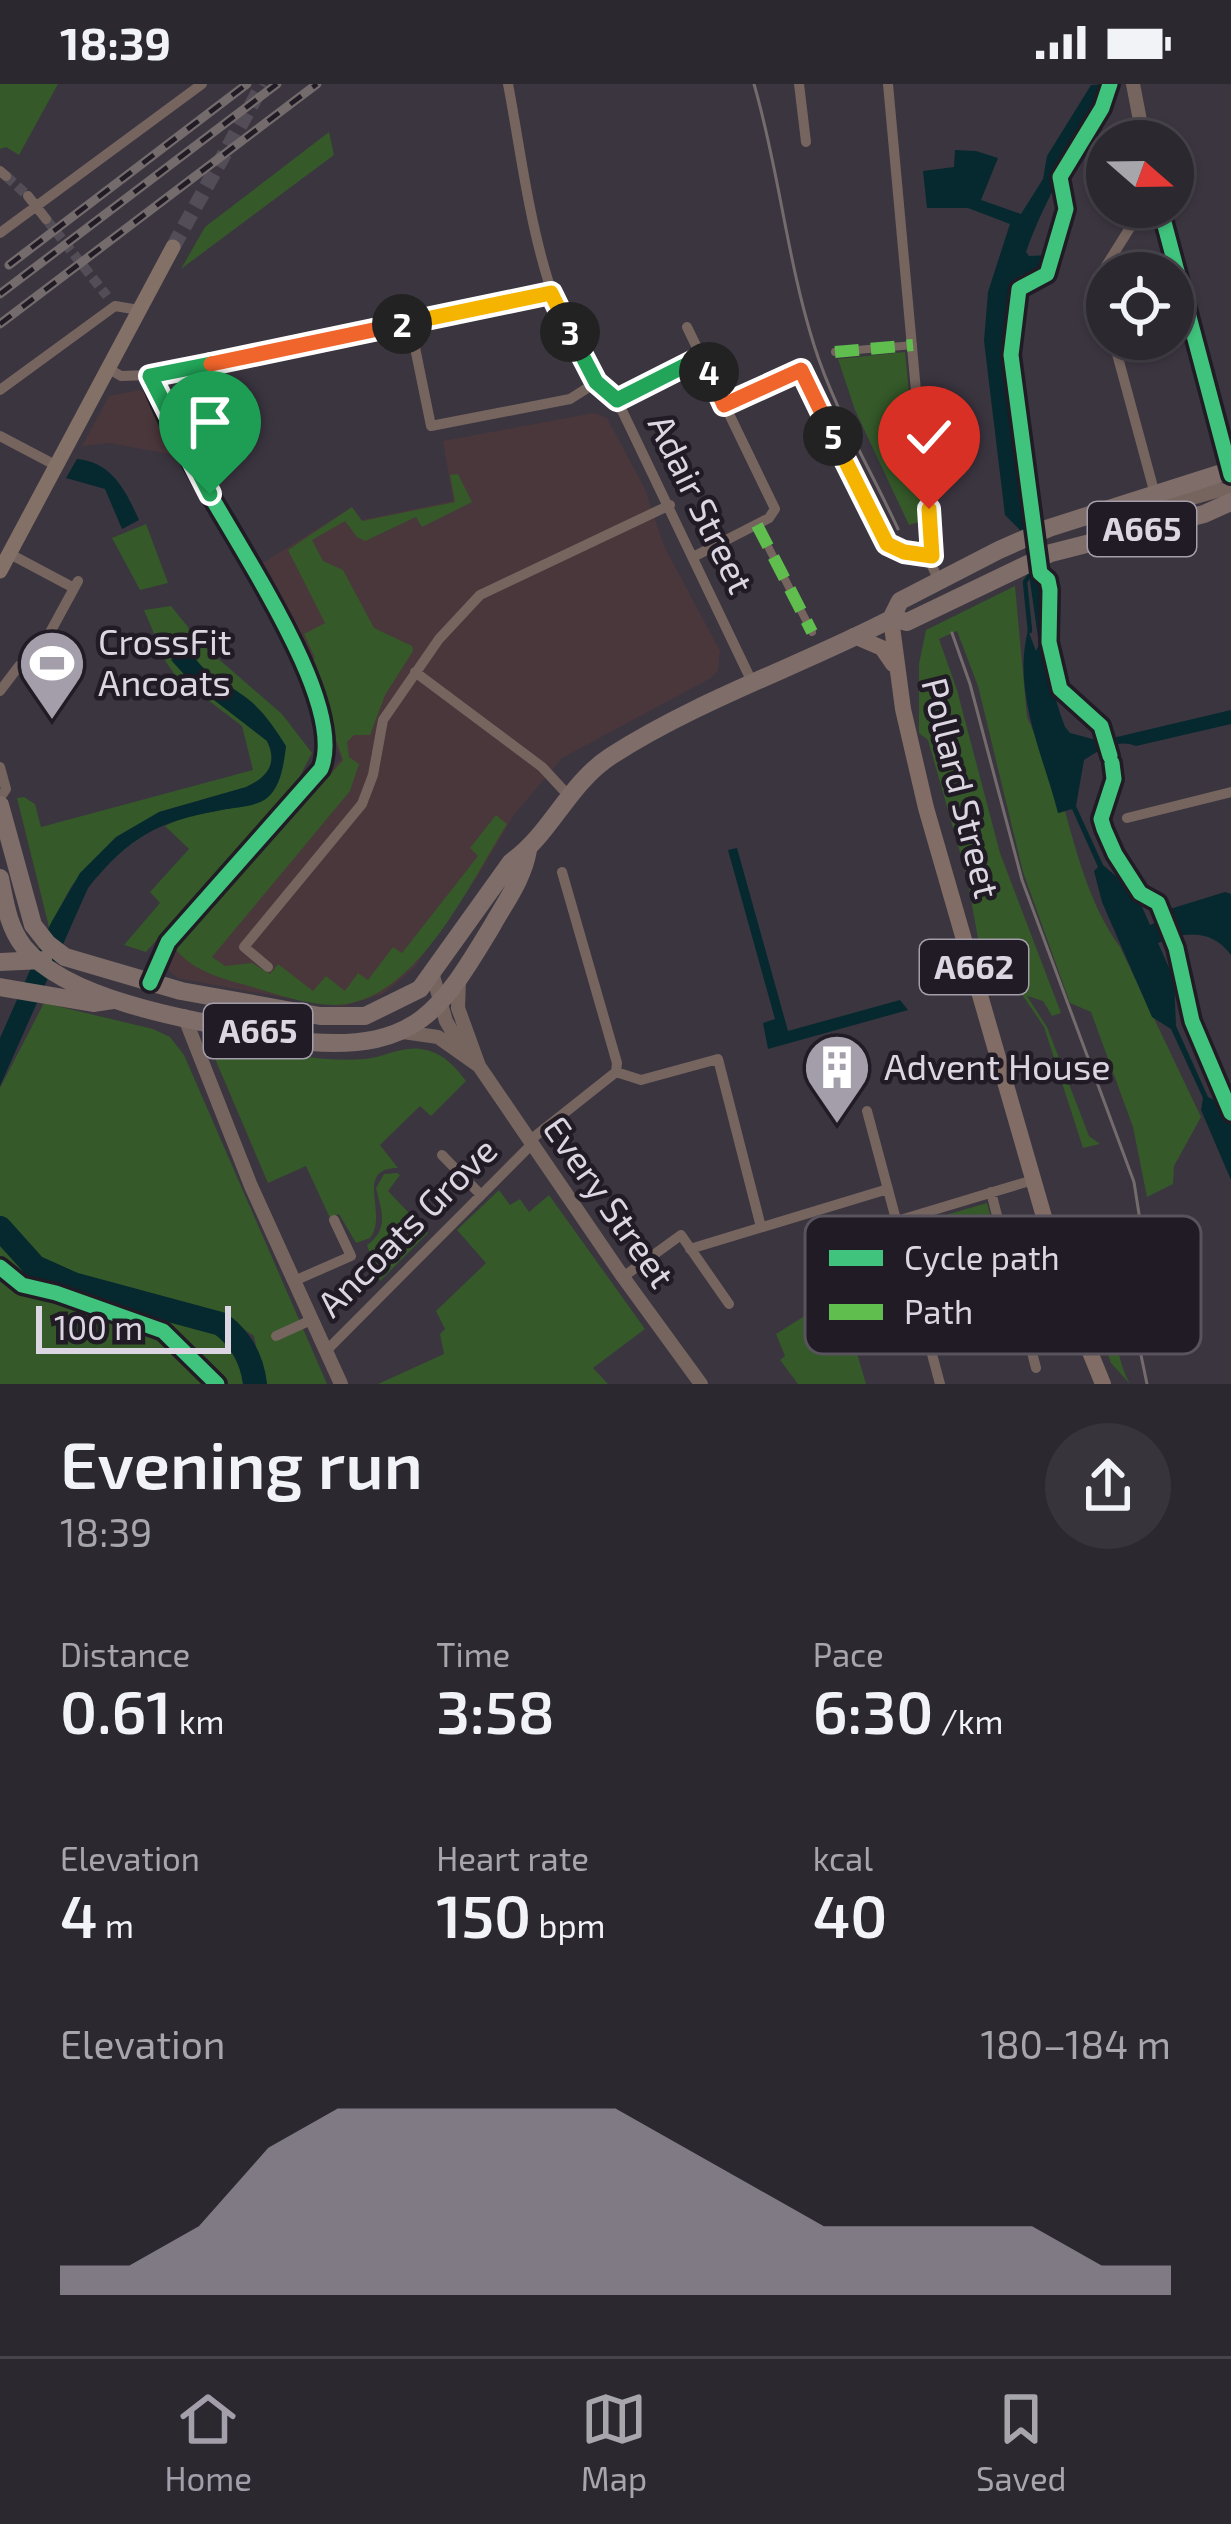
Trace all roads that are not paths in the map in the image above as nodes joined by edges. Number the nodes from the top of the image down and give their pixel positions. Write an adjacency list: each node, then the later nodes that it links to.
1 (202, 84): 8 (street)
2 (508, 84): 13 (street, Adair Street)
3 (799, 84): 7 (street)
4 (889, 84): 15 (street)
5 (1132, 84): 6 (street)
6 (1140, 120)
7 (806, 142)
8 (32, 201): 9 (street); 11 (street)
9 (46, 219)
10 (1166, 228): 31 (street)
11 (0, 233)
12 (173, 247): 16 (main road)
13 (551, 293): 17 (street); 25 (street, Adair Street)
14 (922, 300): 15 (street)
15 (908, 302): 19 (street)
16 (139, 310): 23 (main road); 26 (street)
17 (410, 322): 24 (street); 25 (street)
18 (687, 327): 21 (street)
19 (913, 345): 20 (street); 38 (street)
20 (835, 352)
21 (702, 357): 27 (street); 28 (street)
22 (1119, 360): 32 (street)
23 (109, 369): 24 (street); 30 (main road)
24 (150, 376): 63 (street)
25 (596, 382): 27 (street, Adair Street)
26 (0, 390)
27 (617, 400): 34 (street, Adair Street)
28 (724, 405): 35 (street); 38 (street)
29 (0, 436): 30 (street)
30 (57, 466): 36 (main road)
31 (1231, 477): 40 (highway, A665)
32 (1153, 487)
33 (1231, 502): 41 (highway, A665)
34 (670, 506): 37 (street, Adair Street); 45 (street)
35 (758, 525): 37 (street); 42 (street)
36 (10, 554): 39 (main road); 47 (street)
37 (695, 556): 46 (street, Adair Street)
38 (932, 556): 40 (street)
39 (0, 571)
40 (938, 579): 41 (highway, A665)
41 (892, 619): 43 (highway, A665); 44 (main road, Pollard Street / A662)
42 (812, 632)
43 (854, 636): 44 (main road); 46 (highway, A665)
44 (897, 670): 75 (main road, Pollard Street / A662)
45 (415, 672): 50 (street); 61 (street)
46 (753, 684): 50 (highway, A665)
47 (0, 691)
48 (0, 767): 51 (street)
49 (1231, 792): 52 (street)
50 (568, 795): 53 (highway, A665)
51 (0, 801): 60 (highway, A665)
52 (1127, 818)
53 (528, 850): 62 (highway, A665); 67 (highway, A665)
54 (562, 872): 71 (street)
55 (0, 878): 56 (highway)
56 (10, 924): 57 (highway); 58 (highway, A665)
57 (0, 950)
58 (38, 960): 59 (highway); 60 (highway, A665)
59 (0, 962)
60 (66, 965): 63 (highway, A665); 66 (highway, A665)
61 (268, 967)
62 (433, 976): 65 (highway, A665); 67 (street, Every Street)
63 (150, 983): 65 (highway, A665)
64 (0, 987): 66 (highway, A665)
65 (410, 997): 67 (highway)
66 (113, 1000): 68 (highway, A665)
67 (448, 1006): 69 (highway, A665); 70 (street, Every Street)
68 (184, 1016): 69 (highway, A665); 87 (street)
69 (404, 1032): 70 (street)
70 (473, 1061): 73 (street, Every Street)
71 (616, 1072): 73 (street, Ancoats Grove); 84 (street)
72 (866, 1111): 76 (street)
73 (530, 1143): 78 (street, Ancoats Grove); 86 (street, Every Street)
74 (442, 1155): 78 (street)
75 (1033, 1180): 77 (street); 82 (main road, Pollard Street / A662)
76 (889, 1189): 79 (street); 84 (street)
77 (991, 1192): 80 (street); 81 (street)
78 (481, 1195): 91 (street, Ancoats Grove)
79 (896, 1216)
80 (913, 1216)
81 (997, 1216)
82 (1044, 1216)
83 (334, 1220): 87 (street)
84 (761, 1227): 85 (street)
85 (690, 1249): 86 (street); 88 (street)
86 (623, 1277): 97 (street, Every Street)
87 (294, 1281): 89 (street)
88 (729, 1304)
89 (311, 1320): 90 (street); 91 (street)
90 (275, 1336)
91 (326, 1351): 96 (street)
92 (932, 1354): 98 (street)
93 (1032, 1354): 95 (street)
94 (1091, 1354): 99 (main road, Pollard Street / A662)
95 (1036, 1368)
96 (341, 1384)
97 (701, 1384)
98 (940, 1384)
99 (1103, 1384)

